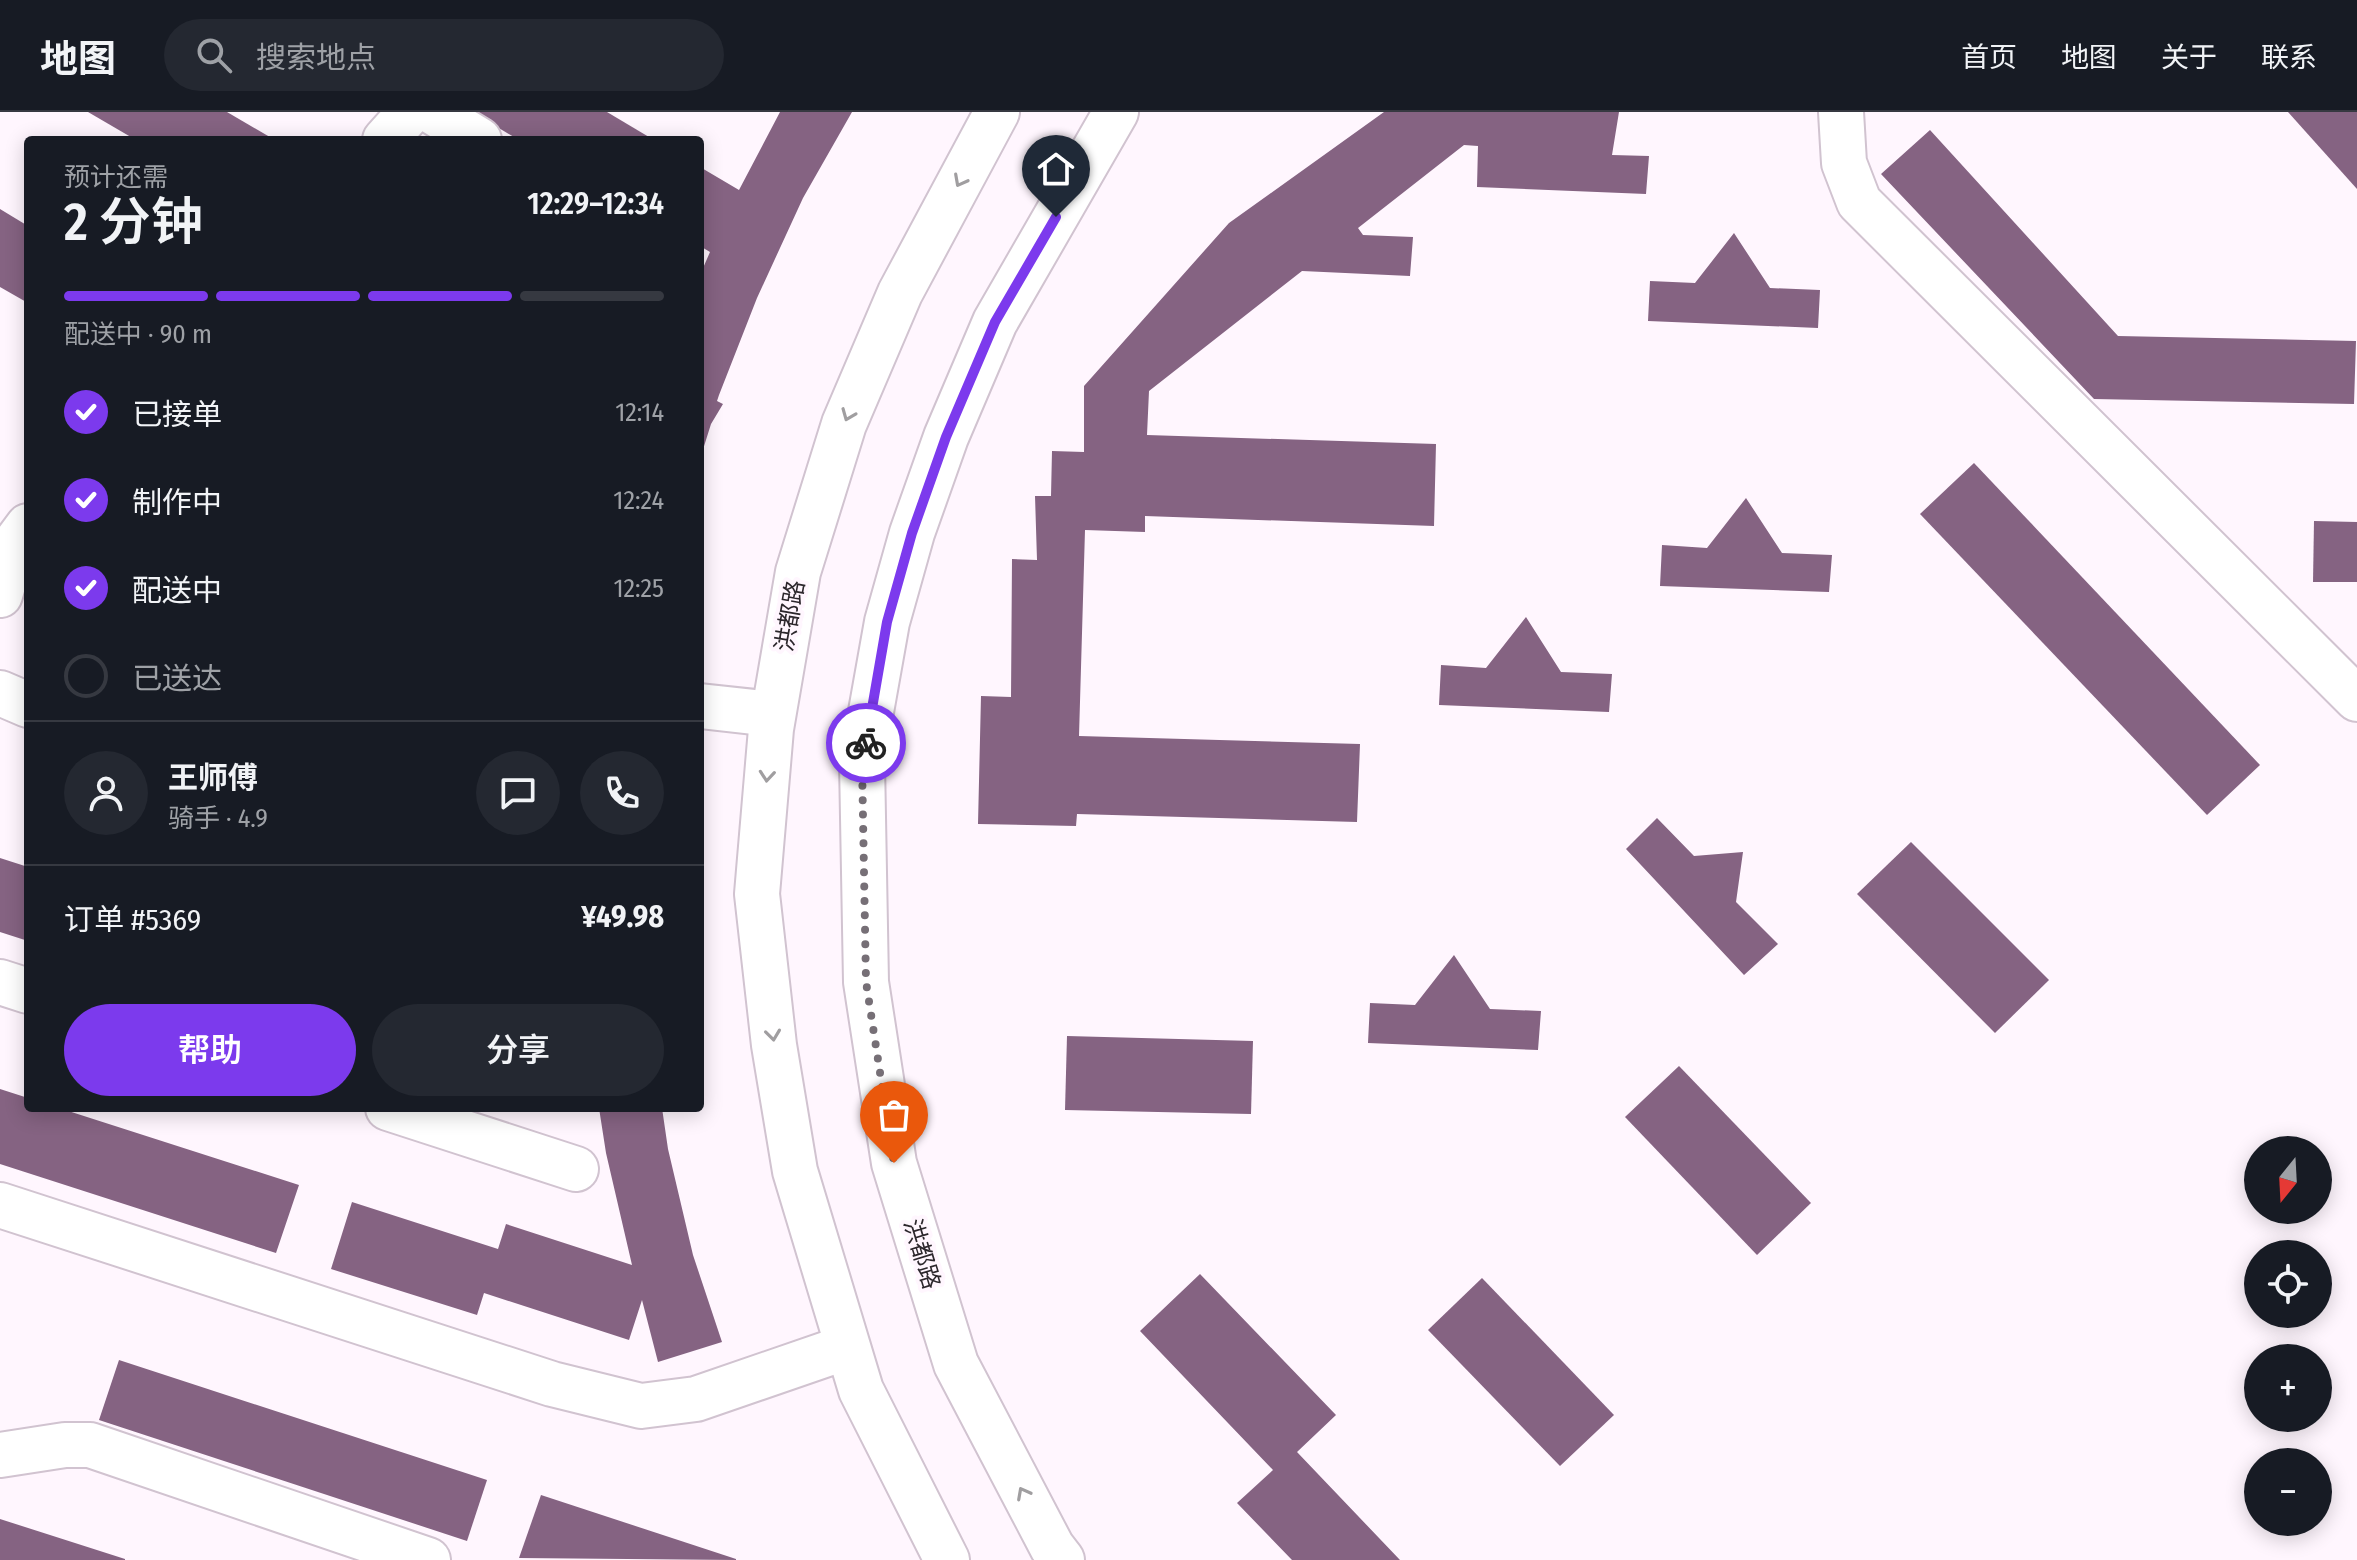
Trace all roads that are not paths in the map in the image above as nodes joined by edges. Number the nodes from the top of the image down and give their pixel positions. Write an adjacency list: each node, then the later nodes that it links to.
1 (410, 112): 6 (main road)
2 (433, 112): 7 (main road)
3 (997, 112): 14 (main road, 洪都路, one-way to 14)
4 (1116, 112): 24 (main road, 洪都路, one-way to 4)
5 (1841, 112): 11 (main road)
6 (389, 136)
7 (472, 136)
8 (15, 535): 9 (main road)
9 (0, 595)
10 (0, 693): 12 (main road)
11 (2357, 699)
12 (24, 703)
13 (704, 706): 14 (main road)
14 (773, 714): 20 (main road, 洪都路, one-way to 20)
15 (0, 982): 16 (main road)
16 (24, 990)
17 (400, 1112): 18 (main road)
18 (576, 1169)
19 (0, 1205): 20 (main road)
20 (847, 1347): 23 (main road, 洪都路)
21 (0, 1455): 22 (main road)
22 (428, 1560)
23 (947, 1560)
24 (1062, 1560)

